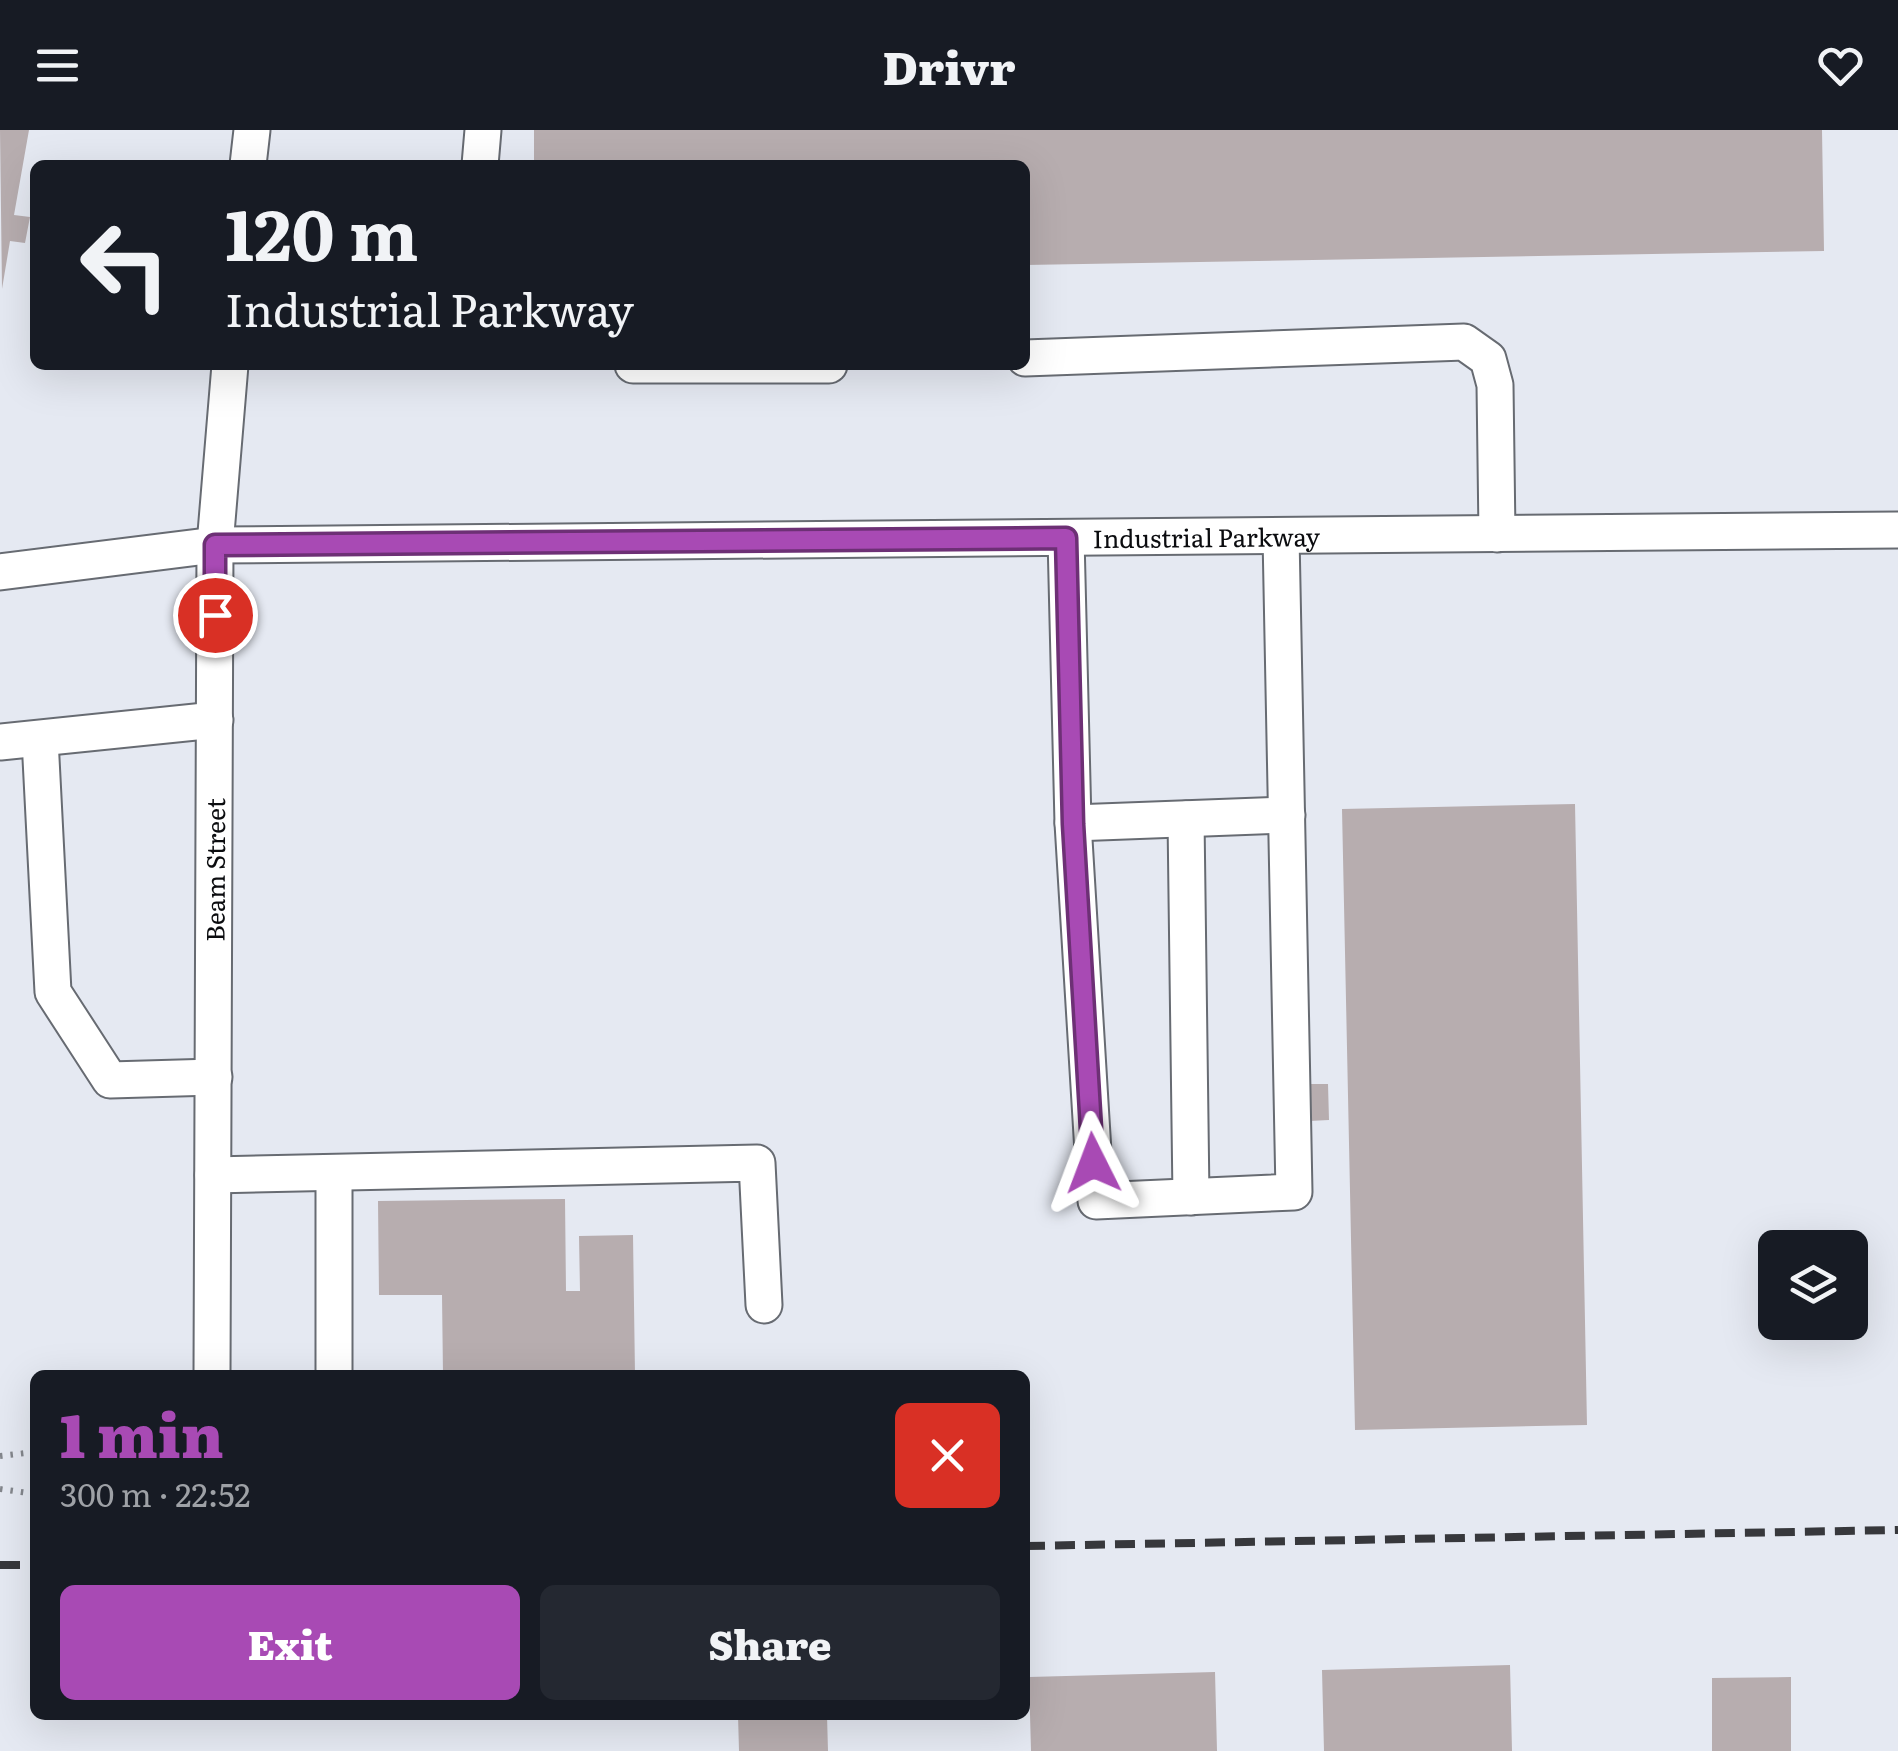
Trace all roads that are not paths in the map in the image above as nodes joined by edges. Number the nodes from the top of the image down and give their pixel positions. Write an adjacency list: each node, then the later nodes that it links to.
1 (252, 130): 3 (street)
2 (483, 130): 4 (street)
3 (249, 160)
4 (480, 160)
5 (1030, 358): 8 (street)
6 (230, 370): 11 (street, Beam Street)
7 (1898, 530): 8 (street, Industrial Parkway)
8 (1497, 534): 9 (street, Industrial Parkway)
9 (1282, 536): 10 (street, Industrial Parkway); 16 (street)
10 (1066, 538): 11 (street, Industrial Parkway); 18 (street)
11 (215, 545): 12 (street, Industrial Parkway); 13 (street, Beam Street)
12 (0, 572)
13 (214, 720): 14 (street); 19 (street, Beam Street)
14 (40, 738): 15 (street); 19 (street)
15 (0, 742)
16 (1286, 814): 17 (street); 22 (street)
17 (1186, 819): 18 (street); 22 (street)
18 (1073, 824): 22 (street)
19 (214, 1076): 21 (street, Beam Street)
20 (334, 1173): 21 (street); 23 (street); 25 (street)
21 (213, 1174): 24 (street, Beam Street)
22 (1191, 1197)
23 (764, 1306)
24 (212, 1370)
25 (334, 1370)

